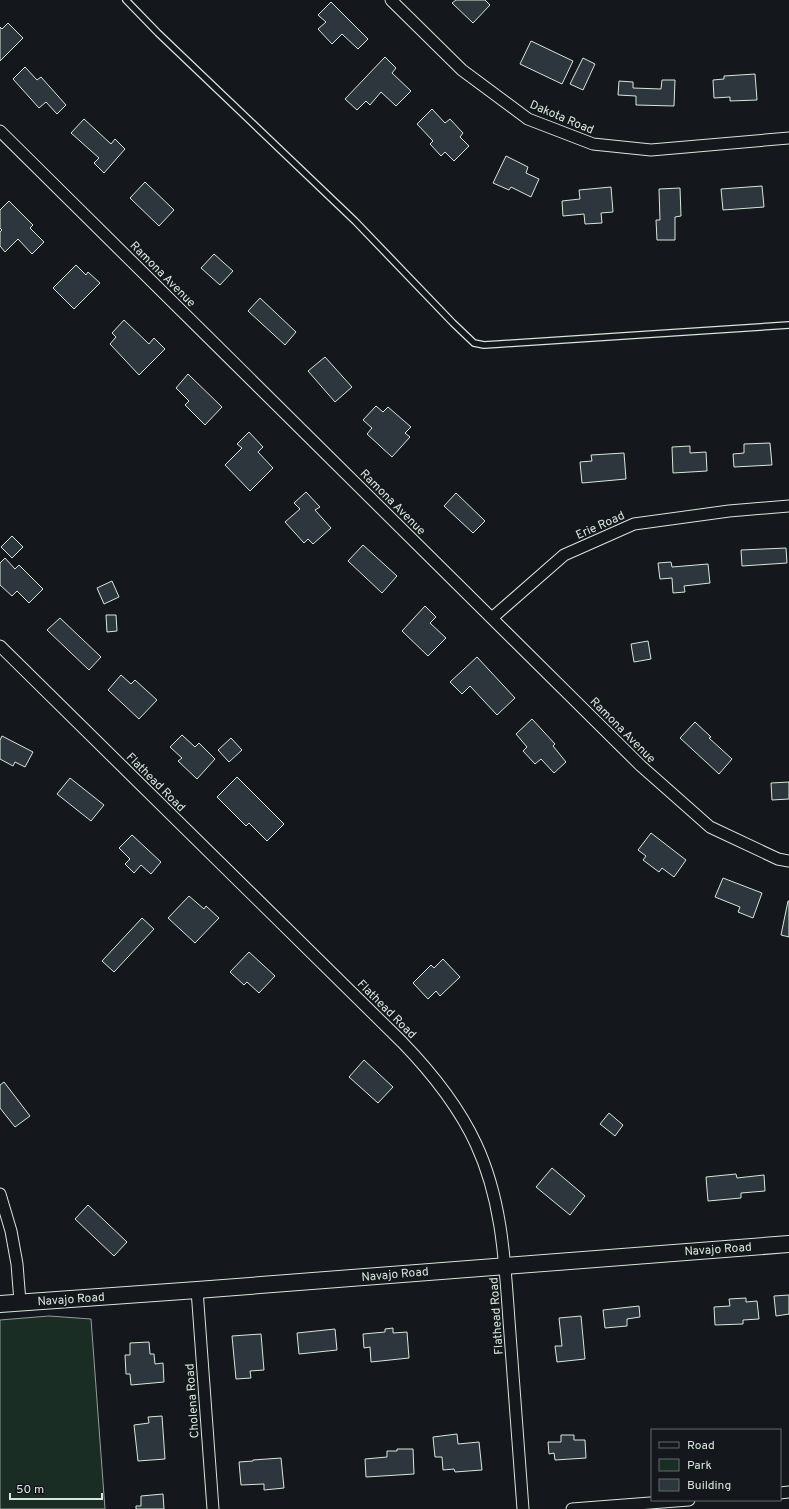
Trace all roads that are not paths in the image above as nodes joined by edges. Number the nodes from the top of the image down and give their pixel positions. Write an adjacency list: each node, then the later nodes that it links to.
1 (126, 0): 5 (lane)
2 (391, 0): 4 (street, Dakota Road)
3 (0, 131): 7 (street, Ramona Avenue)
4 (789, 138)
5 (789, 325)
6 (789, 506): 7 (street, Erie Road)
7 (492, 618): 9 (street, Ramona Avenue)
8 (0, 646): 12 (street, Flathead Road)
9 (789, 861)
10 (0, 1194): 14 (street)
11 (789, 1244): 12 (main road, Navajo Road)
12 (505, 1265): 13 (main road, Navajo Road); 18 (street, Flathead Road)
13 (197, 1290): 14 (main road, Navajo Road); 17 (street, Cholena Road)
14 (20, 1302): 15 (main road, Navajo Road)
15 (0, 1304)
16 (676, 1501): 19 (street)
17 (213, 1509)
18 (523, 1509)
19 (572, 1509)

